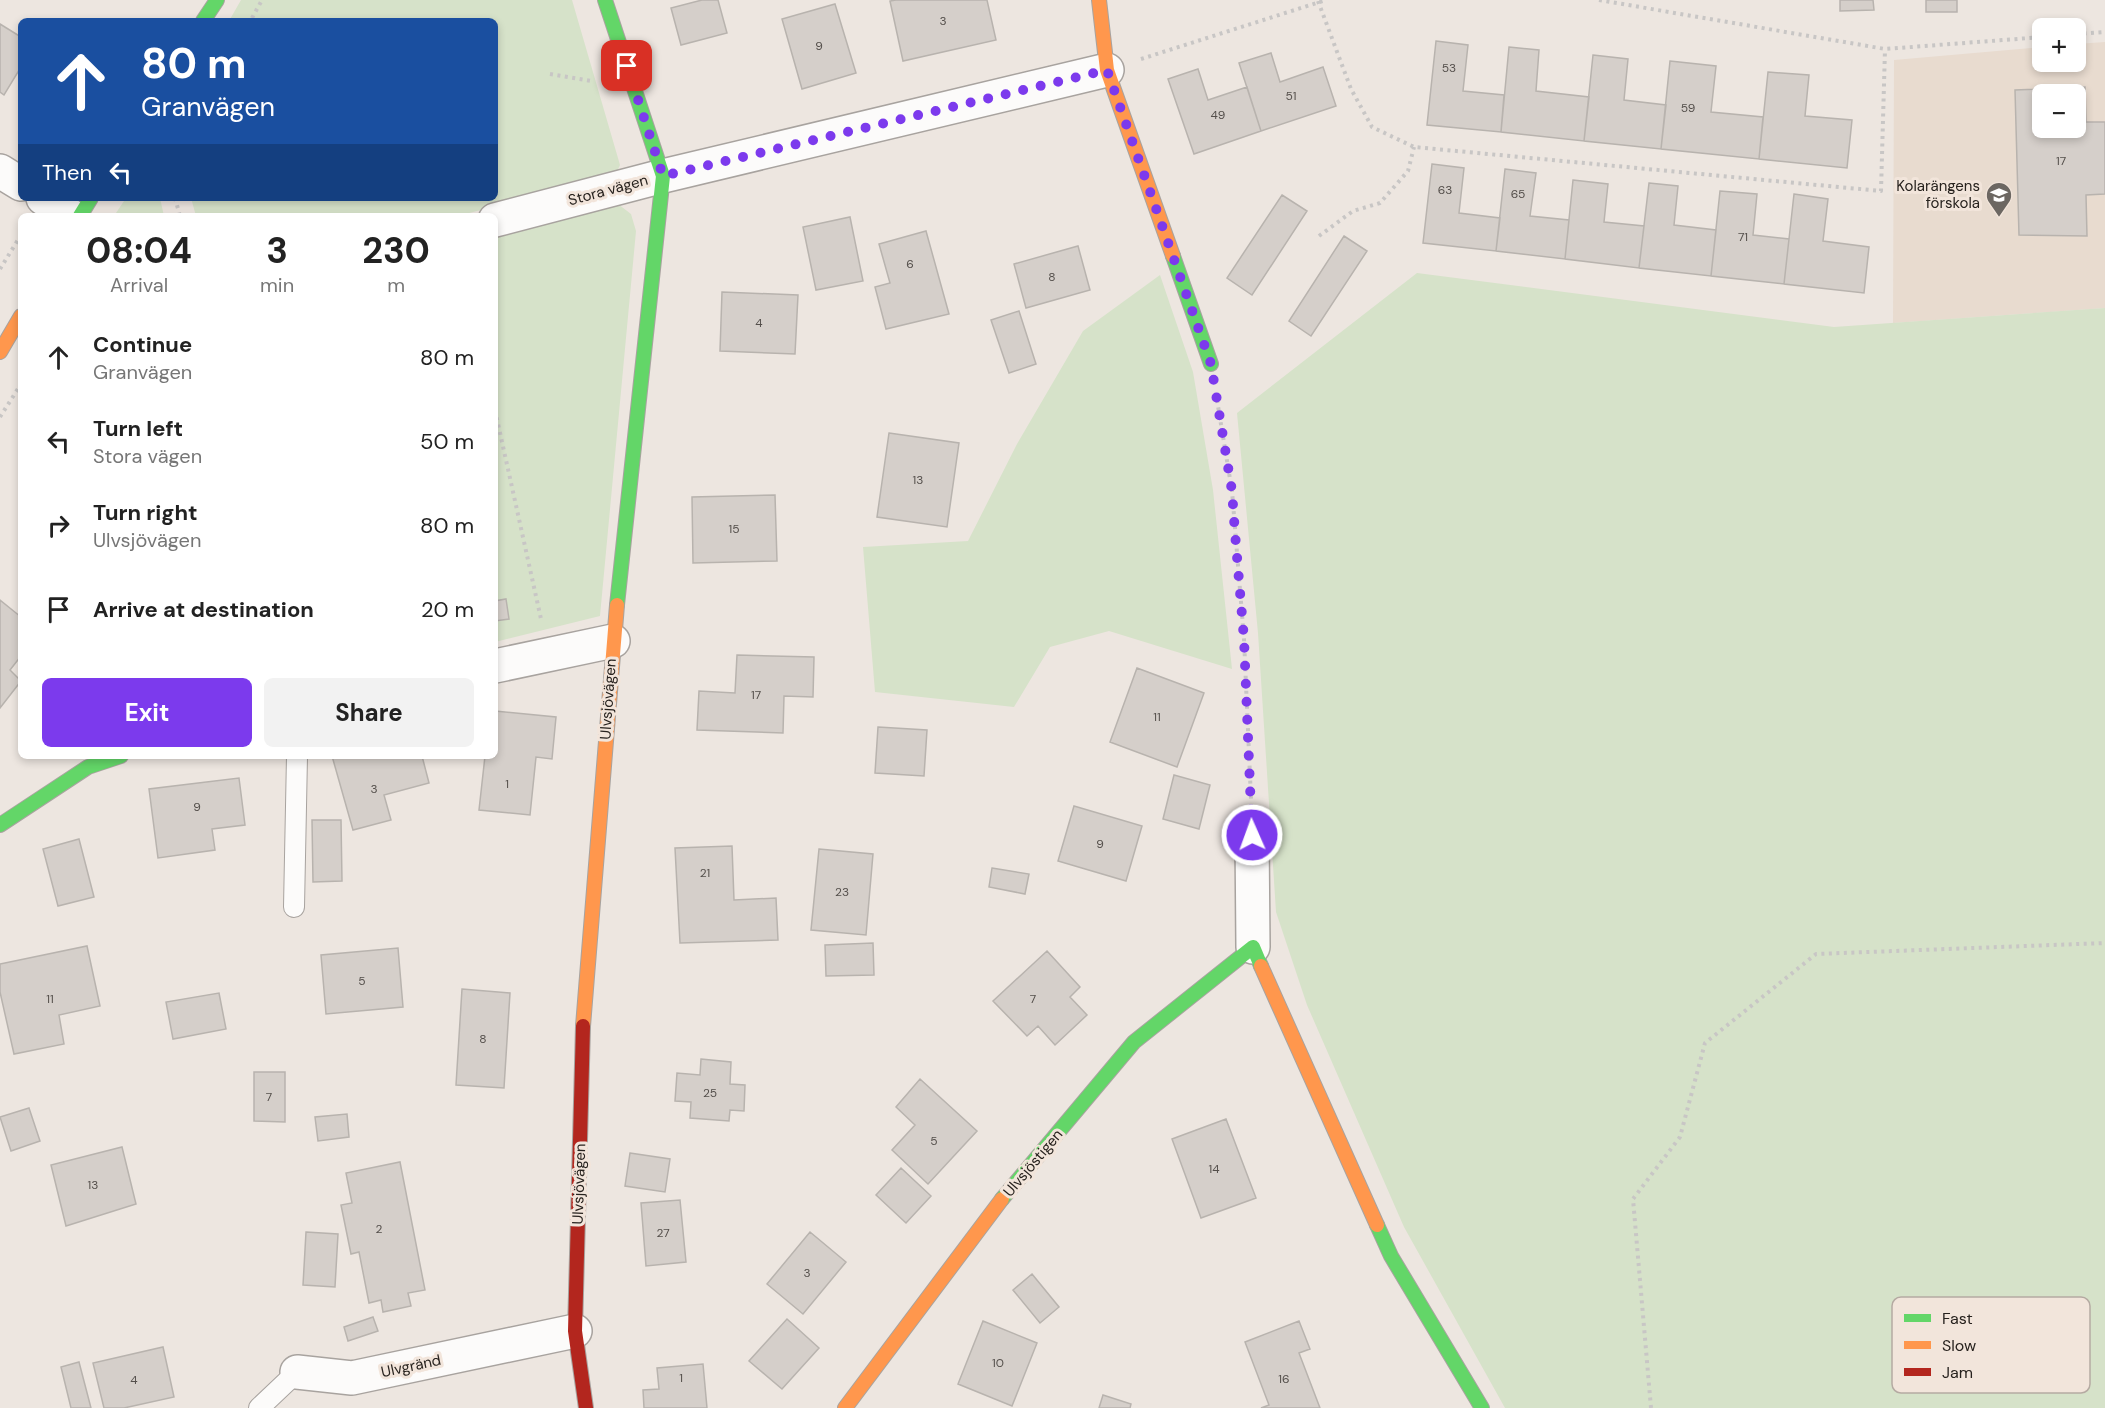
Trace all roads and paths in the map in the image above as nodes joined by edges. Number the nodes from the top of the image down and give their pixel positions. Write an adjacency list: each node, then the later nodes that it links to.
1 (217, 0): 8 (street)
2 (262, 0): 9 (path)
3 (605, 0): 17 (street, Ulvsjövägen)
4 (1099, 0): 14 (street)
5 (1326, 0): 7 (path)
6 (1599, 0): 13 (path)
7 (1318, 1): 14 (path); 15 (path)
8 (205, 18)
9 (252, 18)
10 (2105, 32): 11 (path)
11 (2086, 33)
12 (2032, 38): 13 (path)
13 (1885, 49): 15 (path)
14 (1107, 70): 17 (street, Stora vägen); 27 (street)
15 (1414, 147): 22 (path)
16 (0, 171): 18 (street)
17 (663, 176): 21 (street, Stora vägen); 31 (street, Ulvsjövägen)
18 (18, 182)
19 (48, 201): 20 (street)
20 (67, 213)
21 (498, 219)
22 (1319, 236)
23 (18, 240): 24 (path)
24 (0, 269)
25 (18, 321): 26 (street)
26 (0, 352)
27 (1211, 364): 37 (path)
28 (18, 389): 29 (path)
29 (0, 417)
30 (498, 423): 32 (path)
31 (613, 642): 32 (street); 41 (street, Ulvsjövägen)
32 (552, 654): 33 (street)
33 (498, 665)
34 (112, 759): 36 (street)
35 (297, 759): 38 (lane)
36 (0, 825)
37 (1252, 835): 40 (street)
38 (294, 907)
39 (2105, 942): 47 (path)
40 (1253, 947): 45 (street, Ulvsjöstigen); 46 (street)
41 (574, 1331): 42 (street, Ulvgränd); 44 (street, Ulvsjövägen)
42 (297, 1372): 43 (lane, Ulvgränd)
43 (259, 1408)
44 (586, 1408)
45 (845, 1408)
46 (1482, 1408)
47 (1651, 1408)

